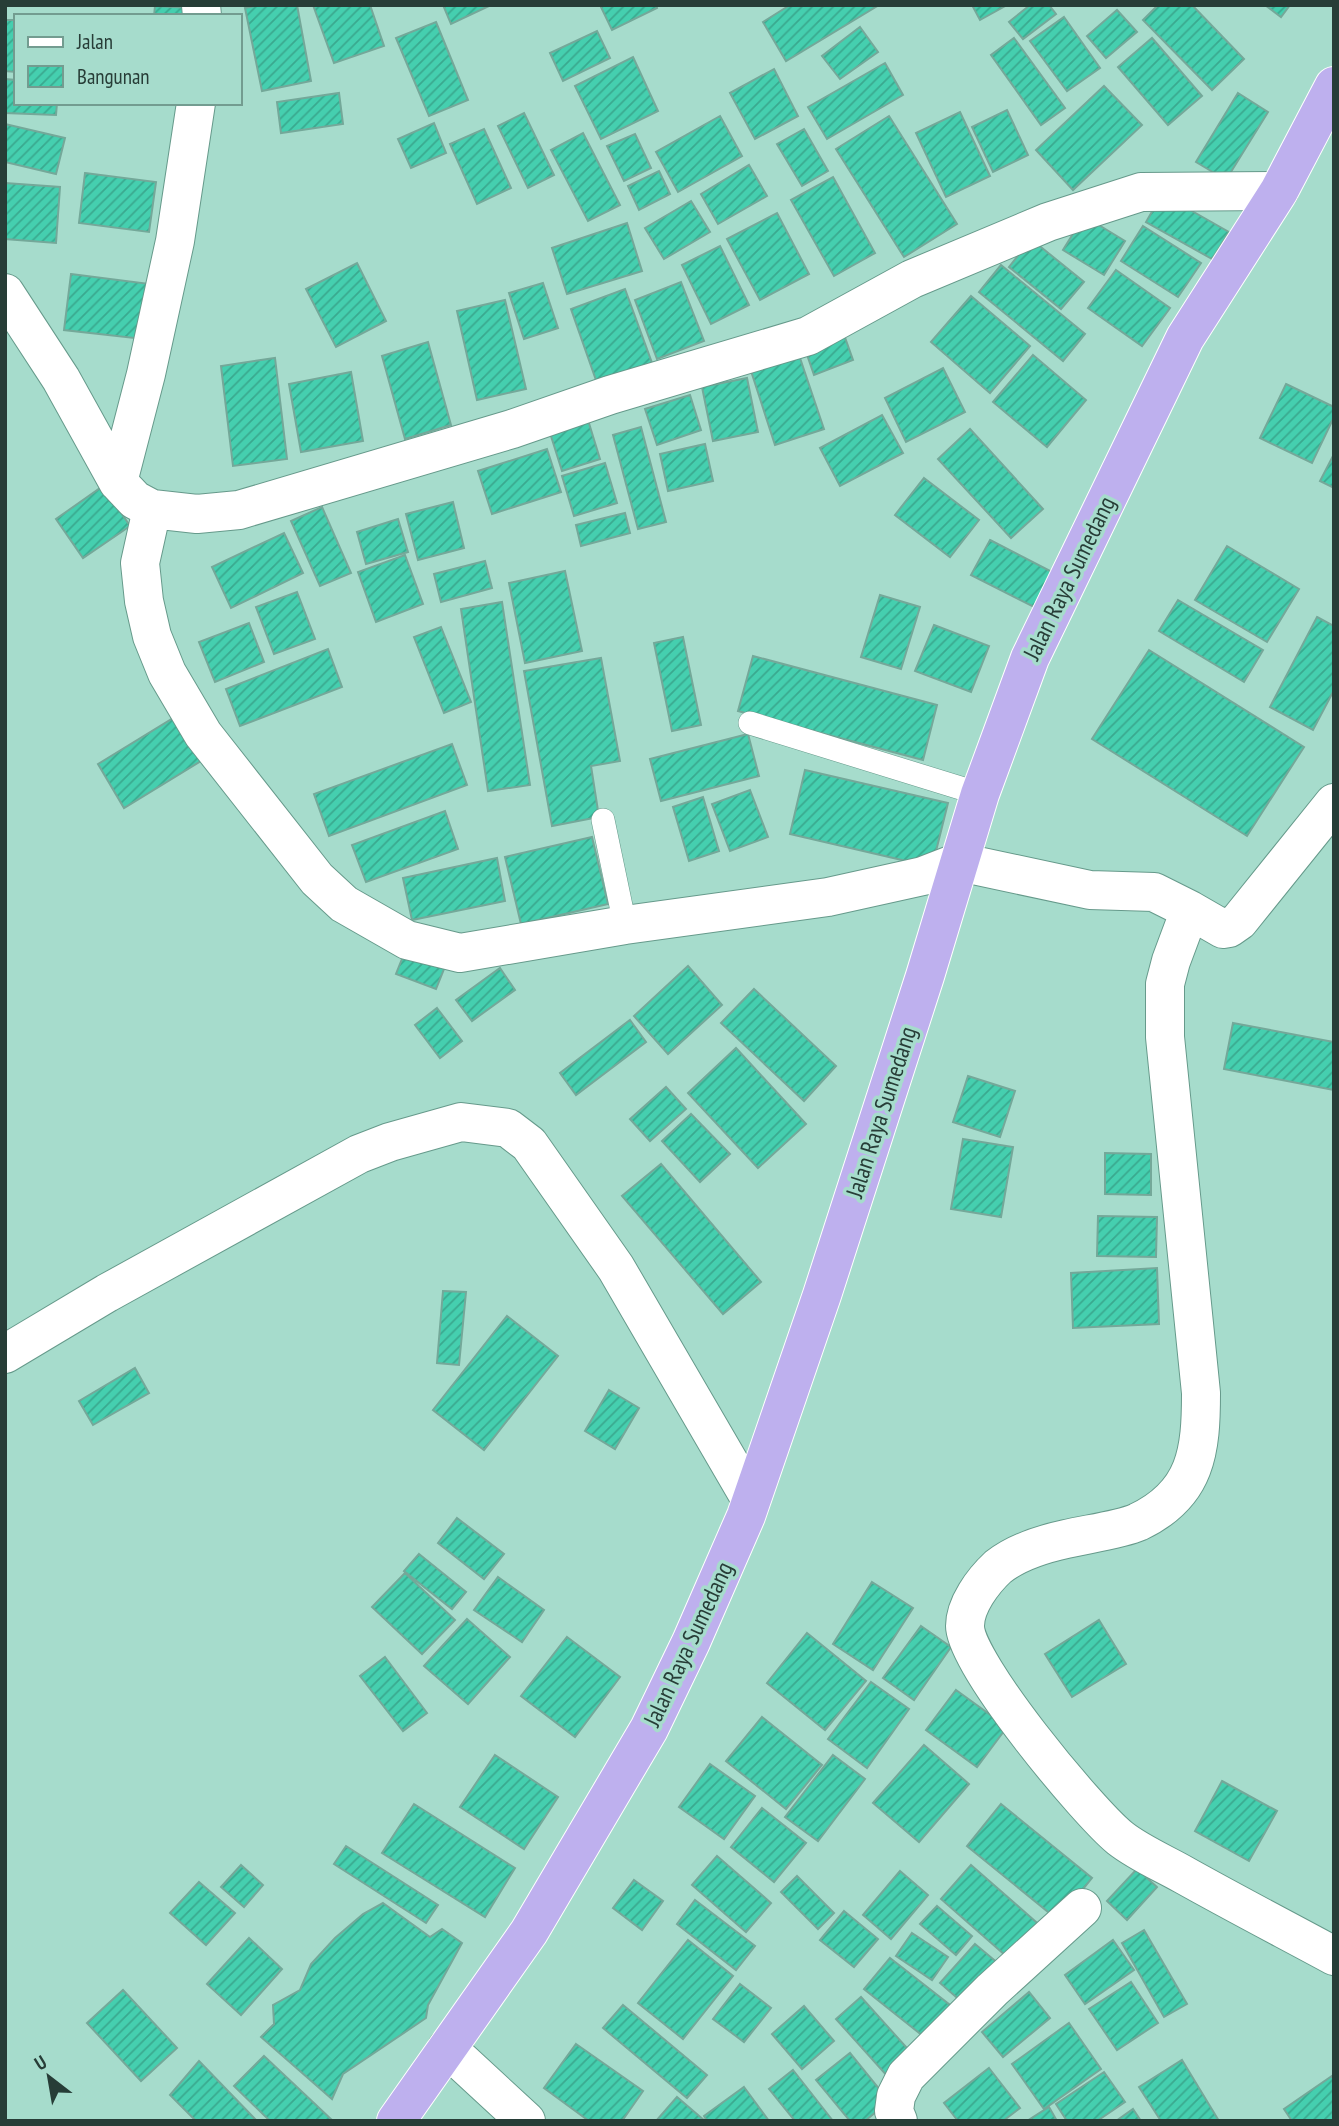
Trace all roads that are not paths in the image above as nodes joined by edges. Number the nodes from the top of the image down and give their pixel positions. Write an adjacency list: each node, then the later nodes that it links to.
1 (1334, 86): 3 (highway, Jalan Raya Sumedang)
2 (196, 105): 5 (street)
3 (1279, 191): 6 (street); 8 (highway, Jalan Raya Sumedang)
4 (5, 293): 5 (street)
5 (118, 482): 6 (street)
6 (152, 509): 13 (street)
7 (750, 723): 8 (lane)
8 (980, 794): 11 (highway, Jalan Raya Sumedang)
9 (1334, 803): 12 (street)
10 (603, 820): 13 (lane)
11 (955, 877): 12 (street); 13 (street); 15 (highway, Jalan Raya Sumedang)
12 (1191, 910): 17 (street)
13 (625, 925)
14 (5, 1354): 15 (street)
15 (751, 1500): 18 (highway, Jalan Raya Sumedang)
16 (1083, 1908): 21 (street)
17 (1334, 1956)
18 (447, 2048): 19 (highway, Jalan Raya Sumedang); 20 (street)
19 (396, 2121)
20 (526, 2121)
21 (898, 2121)

